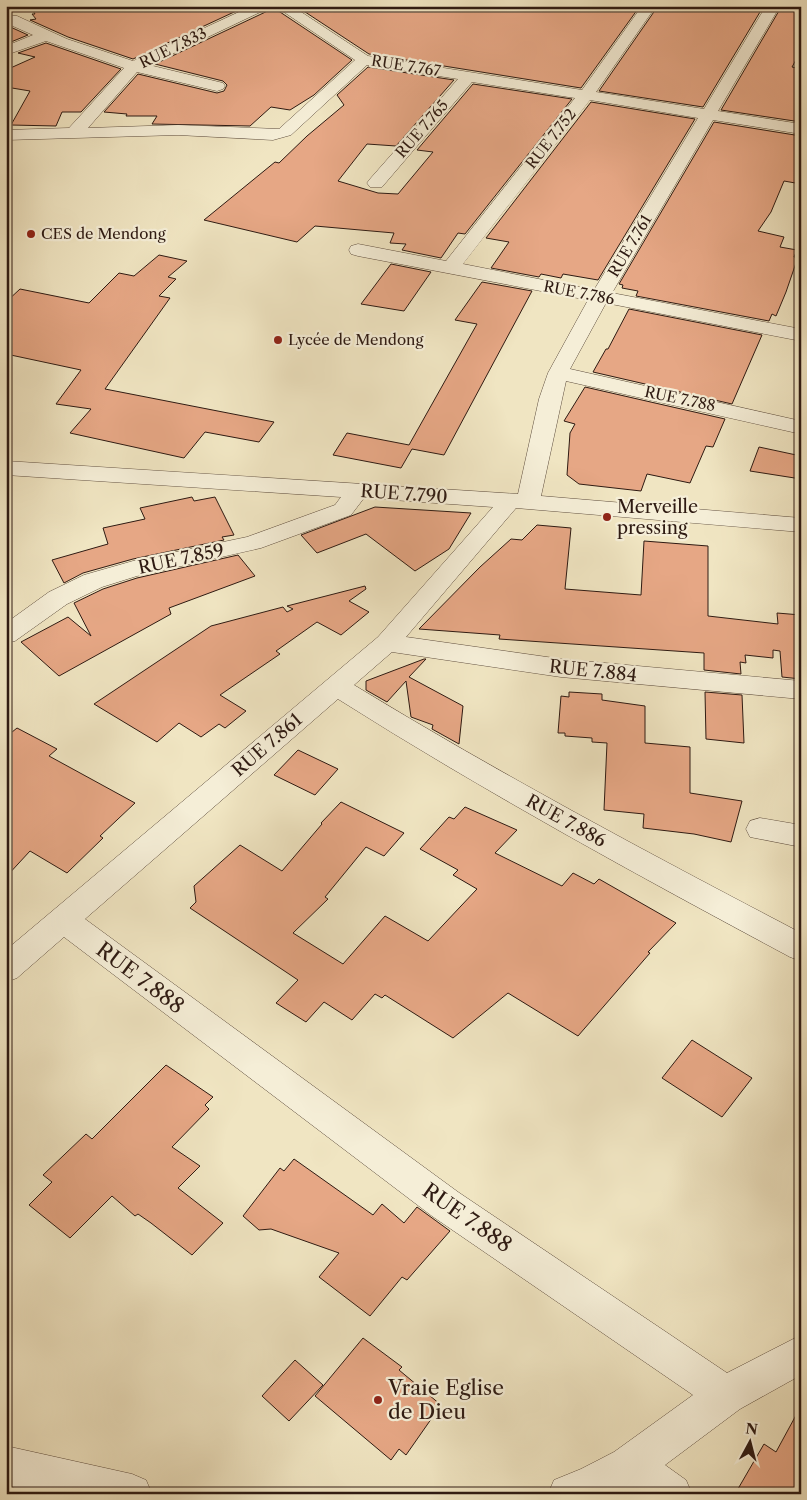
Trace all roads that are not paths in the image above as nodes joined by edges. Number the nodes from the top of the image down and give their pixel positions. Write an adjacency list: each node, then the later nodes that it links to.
1 (266, 6): 9 (street, RUE 7.833)
2 (282, 6): 8 (street)
3 (649, 6): 12 (street, RUE 7.752)
4 (773, 6): 13 (street, RUE 7.761)
5 (7, 19): 6 (street)
6 (44, 36): 7 (street); 9 (street)
7 (6, 51)
8 (364, 60): 10 (street, RUE 7.767); 15 (street, RUE 7.767)
9 (133, 67): 11 (street); 15 (street, RUE 7.833)
10 (469, 76): 12 (street, RUE 7.767); 17 (street, RUE 7.765)
11 (216, 86)
12 (586, 95): 13 (street, RUE 7.767); 19 (street, RUE 7.752)
13 (707, 114): 14 (street, RUE 7.767); 20 (street, RUE 7.761)
14 (801, 129)
15 (74, 132): 16 (street, RUE 7.767)
16 (6, 135)
17 (376, 182)
18 (358, 250): 19 (street, RUE 7.786)
19 (450, 268): 20 (street, RUE 7.786)
20 (600, 296): 21 (street, RUE 7.786); 22 (street, RUE 7.761)
21 (801, 335)
22 (558, 373): 23 (street, RUE 7.788); 26 (street, RUE 7.761)
23 (801, 428)
24 (6, 468): 25 (street, RUE 7.790)
25 (358, 491): 26 (street, RUE 7.790); 28 (street, RUE 7.859)
26 (519, 502): 27 (street, RUE 7.790); 29 (street, RUE 7.861)
27 (801, 525)
28 (6, 635)
29 (387, 643): 30 (street, RUE 7.861); 31 (street, RUE 7.884)
30 (336, 686): 34 (street, RUE 7.861); 35 (street, RUE 7.886)
31 (801, 690)
32 (760, 829): 33 (street)
33 (801, 836)
34 (62, 920): 36 (street, RUE 7.861); 38 (street, RUE 7.888)
35 (801, 948)
36 (6, 970)
37 (801, 1354): 38 (street)
38 (726, 1395): 39 (street)
39 (629, 1464): 42 (street); 43 (street)
40 (6, 1466): 41 (street)
41 (132, 1494)
42 (568, 1494)
43 (672, 1494)

